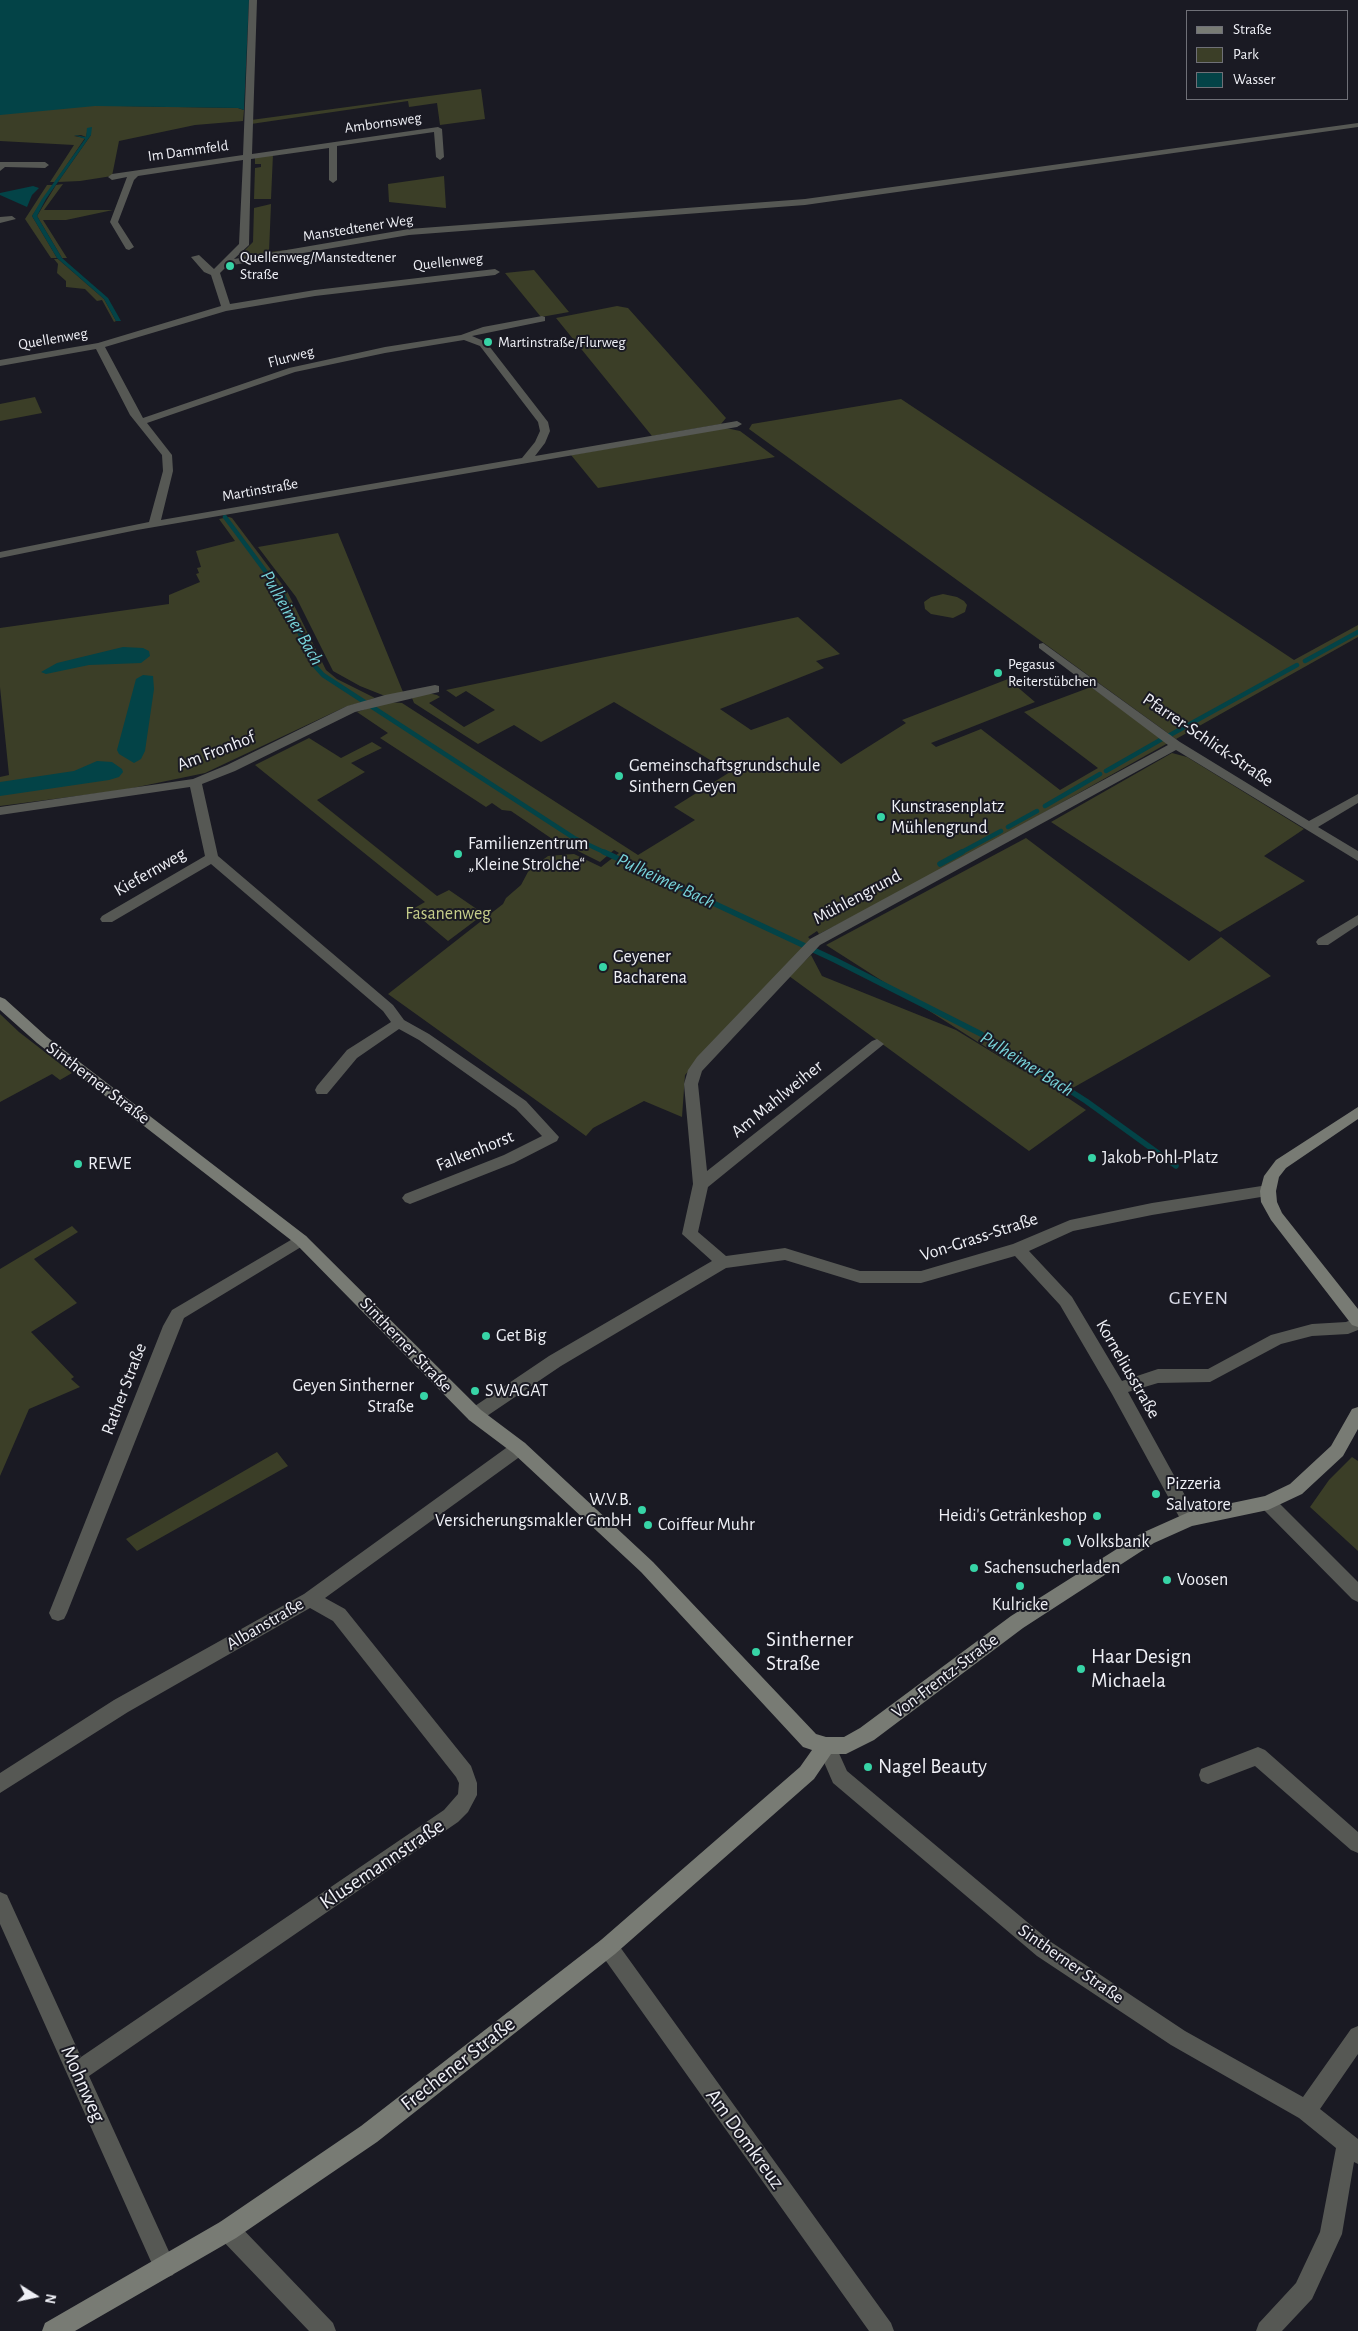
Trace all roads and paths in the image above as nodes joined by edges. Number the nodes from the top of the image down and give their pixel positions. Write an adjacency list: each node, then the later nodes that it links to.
1 (253, 0): 4 (street)
2 (1358, 124): 15 (street, Manstedtener Weg)
3 (334, 144): 4 (street, Ambornsweg); 5 (street, Ambornsweg); 10 (street, Ambornsweg)
4 (246, 157): 8 (street, Im Dammfeld); 15 (street)
5 (440, 158)
6 (46, 165): 7 (street)
7 (0, 168)
8 (135, 174): 9 (street, Im Dammfeld); 13 (street, Im Dammfeld)
9 (112, 176)
10 (333, 180)
11 (12, 219): 12 (street)
12 (0, 220)
13 (130, 247)
14 (196, 257): 17 (street)
15 (224, 264): 17 (street)
16 (496, 272): 18 (street, Quellenweg)
17 (215, 273): 18 (street)
18 (225, 308): 21 (street, Quellenweg)
19 (542, 319): 20 (street, Flurweg)
20 (460, 338): 23 (street, Flurweg); 25 (street)
21 (99, 346): 22 (street, Quellenweg); 23 (street)
22 (0, 363)
23 (140, 422): 26 (street)
24 (737, 424): 25 (street, Martinstraße)
25 (526, 460): 26 (street, Martinstraße)
26 (154, 524): 27 (street, Martinstraße)
27 (0, 554)
28 (1043, 646): 30 (street, Pfarrer-Schlick-Straße)
29 (435, 689): 31 (street, Am Fronhof)
30 (1176, 745): 34 (street, Pfarrer-Schlick-Straße); 45 (street, Mühlengrund)
31 (196, 782): 33 (street, Am Fronhof); 36 (street)
32 (1358, 798): 34 (street)
33 (0, 811)
34 (1308, 827): 35 (street, Pfarrer-Schlick-Straße)
35 (1358, 856)
36 (212, 858): 37 (street, Kiefernweg); 41 (street)
37 (107, 919)
38 (1358, 920): 39 (street)
39 (1323, 942)
40 (0, 1002): 48 (street, Sintherner Straße)
41 (399, 1023): 43 (street); 47 (street, Falkenhorst)
42 (876, 1044): 45 (street, Am Mahlweiher)
43 (322, 1090)
44 (1358, 1112): 46 (street)
45 (702, 1184): 50 (street, Mühlengrund)
46 (1268, 1191): 49 (street, Von-Grass-Straße); 51 (street)
47 (410, 1198)
48 (301, 1240): 54 (street, Sintherner Straße); 60 (street, Rather Straße)
49 (1018, 1249): 50 (street, Von-Grass-Straße); 52 (street, Korneliusstraße)
50 (723, 1262): 54 (street, Von-Grass-Straße)
51 (1358, 1322): 52 (street)
52 (1118, 1389): 57 (street, Korneliusstraße)
53 (1358, 1414): 56 (street, Von-Frentz-Straße)
54 (475, 1415): 55 (street, Sintherner Straße)
55 (519, 1448): 59 (street, Albanstraße); 61 (street, Sintherner Straße)
56 (1268, 1503): 57 (street, Von-Frentz-Straße); 58 (street)
57 (1189, 1519): 61 (street, Von-Frentz-Straße)
58 (1358, 1594)
59 (310, 1598): 63 (street, Albanstraße); 68 (street, Klusemannstraße)
60 (58, 1613)
61 (826, 1746): 66 (street, Frechener Straße); 69 (street, Sintherner Straße)
62 (1208, 1775): 64 (street)
63 (0, 1784)
64 (1358, 1844)
65 (0, 1902): 68 (street, Mohnweg)
66 (608, 1947): 71 (street, Frechener Straße); 75 (street, Am Domkreuz)
67 (1358, 2036): 69 (street)
68 (77, 2072): 72 (street, Mohnweg)
69 (1306, 2111): 70 (street, Sintherner Straße)
70 (1353, 2149): 76 (street)
71 (228, 2230): 72 (street, Frechener Straße); 74 (street)
72 (165, 2267): 73 (street, Frechener Straße)
73 (53, 2331)
74 (325, 2331)
75 (883, 2331)
76 (1267, 2331)

